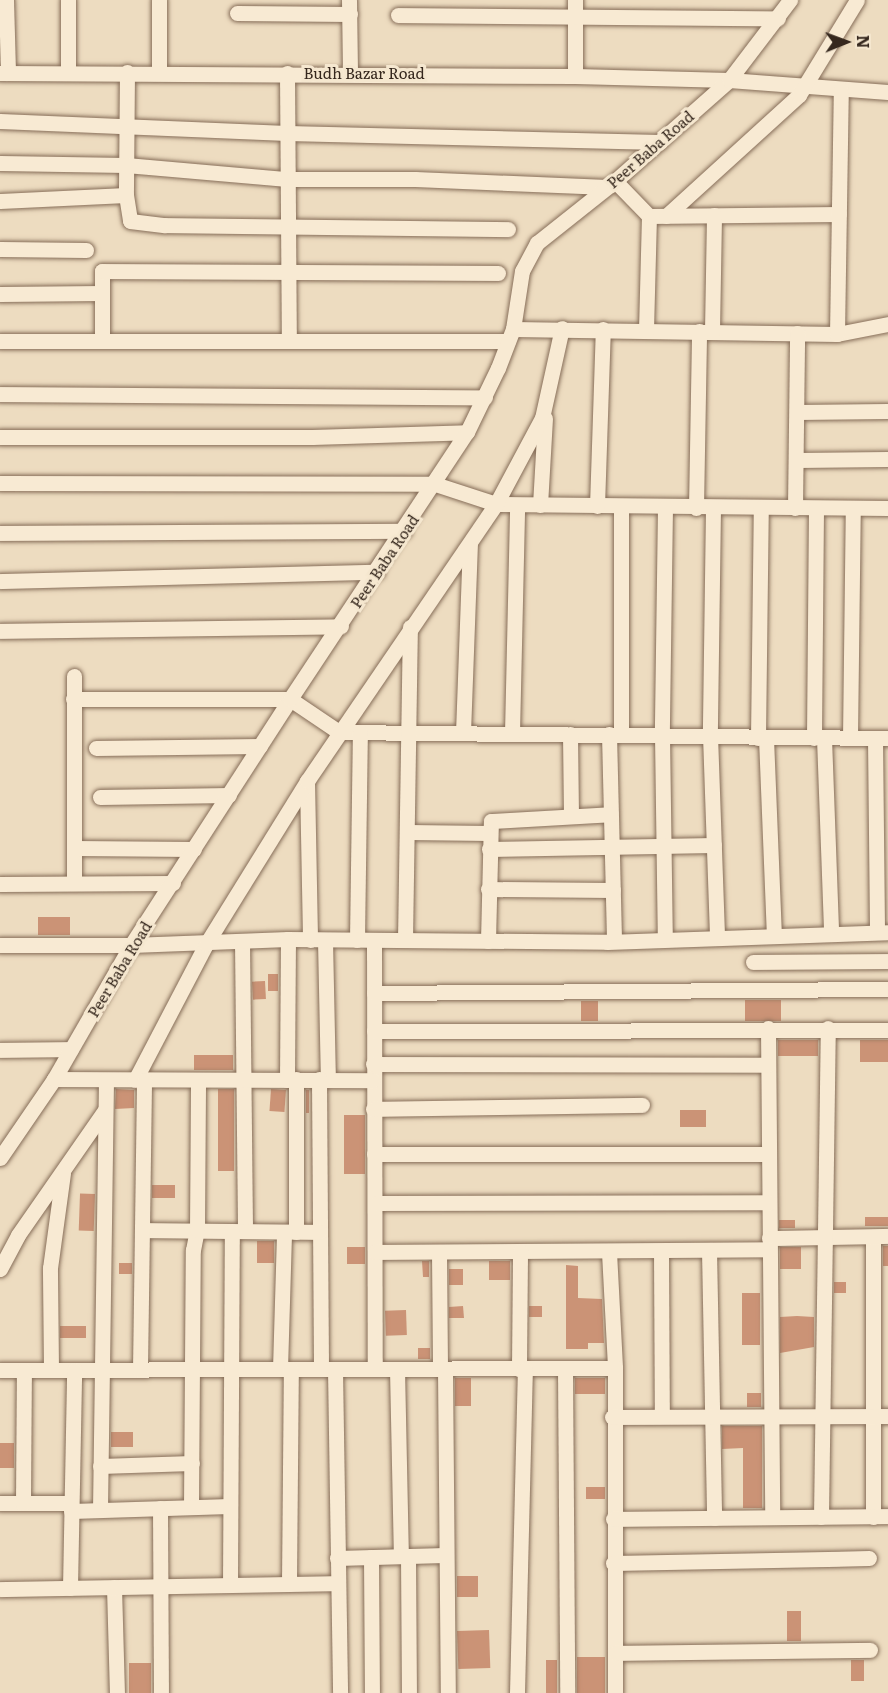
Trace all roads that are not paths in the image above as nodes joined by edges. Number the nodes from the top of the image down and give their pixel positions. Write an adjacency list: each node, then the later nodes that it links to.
1 (69, 0): 14 (street)
2 (159, 0): 12 (street)
3 (790, 0): 10 (street, Peer Baba Road)
4 (857, 0): 19 (street)
5 (4, 6): 13 (street)
6 (349, 7): 8 (street); 16 (street)
7 (575, 7): 9 (street); 10 (street); 17 (street)
8 (237, 13)
9 (398, 15)
10 (778, 18): 18 (street, Peer Baba Road)
11 (127, 72): 12 (street, Budh Bazar Road); 14 (street, Budh Bazar Road); 23 (street)
12 (159, 72): 15 (street, Budh Bazar Road)
13 (4, 73): 14 (street, Budh Bazar Road)
14 (68, 73)
15 (286, 73): 16 (street, Budh Bazar Road); 24 (street)
16 (350, 73): 17 (street, Budh Bazar Road)
17 (575, 76): 18 (street, Budh Bazar Road)
18 (729, 80): 19 (street, Budh Bazar Road); 25 (street, Peer Baba Road)
19 (805, 86): 20 (street, Budh Bazar Road); 35 (street)
20 (841, 89): 21 (street, Budh Bazar Road); 32 (street)
21 (888, 92)
22 (0, 121): 23 (street)
23 (126, 126): 24 (street); 27 (street)
24 (287, 133): 25 (street); 28 (street)
25 (660, 142): 29 (street, Peer Baba Road)
26 (0, 163): 27 (street)
27 (126, 165): 28 (street); 30 (street)
28 (287, 179): 29 (street); 36 (street)
29 (611, 184): 34 (street); 51 (street, Peer Baba Road)
30 (126, 195): 31 (street); 36 (street)
31 (0, 201)
32 (839, 214): 33 (street); 50 (street)
33 (714, 215): 35 (street); 48 (street)
34 (649, 216): 35 (street); 47 (street)
35 (666, 216)
36 (288, 225): 37 (street); 41 (street)
37 (508, 229)
38 (0, 249): 39 (street)
39 (86, 250)
40 (498, 273): 41 (street)
41 (288, 275): 42 (street); 53 (street)
42 (102, 292): 43 (street); 52 (street)
43 (0, 294)
44 (888, 324): 50 (street)
45 (562, 328): 46 (street); 51 (street); 57 (street)
46 (603, 329): 47 (street); 69 (street)
47 (646, 330): 48 (street)
48 (706, 331): 49 (street); 73 (street)
49 (797, 333): 50 (street); 59 (street)
50 (837, 334)
51 (510, 335): 53 (street); 56 (street, Peer Baba Road)
52 (102, 338): 53 (street); 54 (street)
53 (289, 340)
54 (0, 341)
55 (0, 394): 56 (street)
56 (485, 397): 60 (street, Peer Baba Road)
57 (546, 401): 66 (street); 68 (street)
58 (888, 411): 59 (street)
59 (797, 412): 63 (street)
60 (467, 432): 61 (street); 65 (street, Peer Baba Road)
61 (0, 438)
62 (888, 459): 63 (street)
63 (797, 460): 75 (street)
64 (0, 483): 65 (street)
65 (435, 484): 66 (street); 79 (street, Peer Baba Road)
66 (496, 504): 67 (street); 81 (street)
67 (517, 505): 68 (street); 94 (street)
68 (540, 505): 69 (street)
69 (597, 506): 70 (street)
70 (621, 507): 71 (street); 96 (street)
71 (665, 507): 73 (street); 97 (street)
72 (713, 507): 73 (street); 74 (street); 98 (street)
73 (696, 508)
74 (761, 508): 75 (street); 99 (street)
75 (795, 508): 76 (street)
76 (816, 508): 77 (street); 100 (street)
77 (853, 508): 78 (street); 101 (street)
78 (888, 508)
79 (404, 531): 80 (street); 82 (street, Peer Baba Road)
80 (0, 533)
81 (470, 543): 85 (street); 93 (street)
82 (377, 572): 83 (street); 84 (street, Peer Baba Road)
83 (0, 581)
84 (341, 626): 86 (street); 89 (street, Peer Baba Road)
85 (410, 627): 90 (street); 92 (street)
86 (0, 631)
87 (74, 676): 88 (street)
88 (73, 699): 89 (street); 114 (street)
89 (290, 699): 90 (street); 103 (street, Peer Baba Road)
90 (339, 732): 91 (street); 105 (street)
91 (360, 732): 92 (street); 133 (street)
92 (411, 733): 93 (street); 111 (street)
93 (463, 733): 94 (street)
94 (512, 733): 95 (street)
95 (570, 734): 96 (street); 110 (street)
96 (615, 734): 97 (street); 109 (street)
97 (662, 735): 98 (street); 115 (street)
98 (710, 735): 99 (street); 113 (street)
99 (762, 738): 100 (street); 127 (street)
100 (819, 738): 101 (street); 126 (street)
101 (850, 738): 102 (street)
102 (881, 738): 108 (street)
103 (260, 746): 104 (street); 106 (street, Peer Baba Road)
104 (96, 748)
105 (307, 781): 131 (street); 139 (street)
106 (229, 795): 107 (street); 116 (street, Peer Baba Road)
107 (100, 797)
108 (882, 813): 119 (street)
109 (611, 814): 110 (street); 118 (street)
110 (571, 815): 112 (street)
111 (408, 832): 112 (street); 135 (street)
112 (489, 833): 117 (street)
113 (714, 845): 115 (street); 128 (street)
114 (74, 848): 116 (street); 120 (street)
115 (664, 848): 118 (street); 130 (street)
116 (194, 849): 121 (street, Peer Baba Road)
117 (489, 849): 118 (street); 123 (street)
118 (612, 849): 124 (street)
119 (882, 860): 125 (street)
120 (74, 882): 121 (street); 122 (street)
121 (173, 883): 141 (street, Peer Baba Road)
122 (0, 884)
123 (488, 889): 124 (street); 137 (street)
124 (613, 890): 138 (street)
125 (882, 932): 126 (street)
126 (831, 933): 127 (street)
127 (774, 936): 128 (street)
128 (717, 938): 130 (street)
129 (288, 939): 131 (street); 136 (street); 155 (street)
130 (665, 939): 138 (street)
131 (310, 940): 132 (street)
132 (326, 940): 133 (street); 156 (street)
133 (357, 940): 134 (street)
134 (374, 940): 135 (street); 145 (street)
135 (405, 940): 137 (street)
136 (242, 941): 139 (street); 160 (street)
137 (488, 941): 138 (street)
138 (614, 941)
139 (206, 944): 141 (street); 158 (street)
140 (0, 945): 141 (street)
141 (131, 945): 150 (street, Peer Baba Road)
142 (888, 961): 143 (street)
143 (753, 962)
144 (888, 989): 145 (street)
145 (374, 993): 149 (street)
146 (768, 1028): 147 (street); 149 (street); 152 (street)
147 (828, 1028): 148 (street); 176 (street)
148 (888, 1030)
149 (374, 1031): 153 (street)
150 (71, 1049): 151 (street); 154 (street, Peer Baba Road)
151 (0, 1050)
152 (768, 1065): 153 (street); 165 (street)
153 (373, 1072): 156 (street); 162 (street)
154 (54, 1079): 157 (street); 166 (street, Peer Baba Road)
155 (292, 1079): 156 (street); 160 (street); 173 (street)
156 (323, 1079): 174 (street)
157 (106, 1080): 158 (street); 163 (street)
158 (140, 1080): 159 (street); 170 (street)
159 (198, 1080): 160 (street); 171 (street)
160 (242, 1080): 172 (street)
161 (642, 1105): 162 (street)
162 (373, 1109): 164 (street)
163 (105, 1110): 167 (street); 198 (street)
164 (374, 1154): 165 (street); 169 (street)
165 (769, 1154): 168 (street)
166 (0, 1158)
167 (63, 1173): 184 (street); 187 (street)
168 (769, 1202): 169 (street); 177 (street)
169 (375, 1203): 181 (street)
170 (142, 1230): 171 (street); 199 (street)
171 (197, 1230): 172 (street); 200 (street)
172 (238, 1231): 173 (street); 188 (street)
173 (290, 1232): 174 (street); 189 (street)
174 (320, 1232): 190 (street)
175 (880, 1236): 176 (street); 205 (street)
176 (825, 1238): 177 (street); 204 (street)
177 (769, 1243): 178 (street); 203 (street)
178 (709, 1250): 180 (street); 201 (street)
179 (520, 1251): 182 (street); 183 (street); 194 (street)
180 (661, 1251): 183 (street); 202 (street)
181 (375, 1252): 182 (street); 191 (street)
182 (439, 1252): 193 (street)
183 (609, 1252): 186 (street)
184 (0, 1269)
185 (565, 1368): 186 (street); 194 (street); 243 (street)
186 (615, 1368): 206 (street)
187 (51, 1369): 196 (street); 197 (street)
188 (231, 1369): 189 (street); 200 (street); 211 (street)
189 (286, 1369): 190 (street); 228 (street)
190 (328, 1369): 191 (street); 224 (street)
191 (375, 1369): 192 (street)
192 (397, 1369): 193 (street); 222 (street)
193 (442, 1369): 194 (street); 221 (street)
194 (522, 1369): 242 (street)
195 (0, 1370): 196 (street)
196 (24, 1370): 210 (street)
197 (74, 1370): 198 (street); 212 (street)
198 (100, 1370): 199 (street); 208 (street)
199 (140, 1370): 200 (street)
200 (194, 1370): 207 (street)
201 (712, 1415): 202 (street); 203 (street); 219 (street)
202 (662, 1416): 206 (street)
203 (771, 1416): 204 (street); 216 (street)
204 (824, 1416): 205 (street); 217 (street)
205 (880, 1416): 218 (street)
206 (612, 1417): 220 (street)
207 (192, 1463): 208 (street); 213 (street)
208 (100, 1466): 215 (street)
209 (0, 1503): 210 (street)
210 (23, 1503): 212 (street)
211 (230, 1506): 213 (street); 229 (street)
212 (71, 1507): 215 (street); 232 (street)
213 (191, 1507): 214 (street)
214 (160, 1508): 215 (street); 230 (street)
215 (100, 1510)
216 (772, 1517): 217 (street); 219 (street)
217 (821, 1517): 218 (street)
218 (881, 1517)
219 (714, 1518): 220 (street)
220 (613, 1519): 226 (street)
221 (445, 1555): 222 (street); 241 (street)
222 (405, 1556): 223 (street); 240 (street)
223 (370, 1557): 224 (street); 239 (street)
224 (338, 1558): 227 (street)
225 (869, 1558): 226 (street)
226 (613, 1563): 235 (street)
227 (338, 1583): 228 (street); 238 (street)
228 (289, 1584): 229 (street)
229 (230, 1585): 230 (street)
230 (160, 1586): 231 (street); 237 (street)
231 (114, 1587): 232 (street); 236 (street)
232 (70, 1588): 233 (street)
233 (0, 1589)
234 (870, 1650): 235 (street)
235 (615, 1653): 244 (street)
236 (117, 1693)
237 (160, 1693)
238 (340, 1693)
239 (372, 1693)
240 (410, 1693)
241 (448, 1693)
242 (517, 1693)
243 (567, 1693)
244 (615, 1693)

